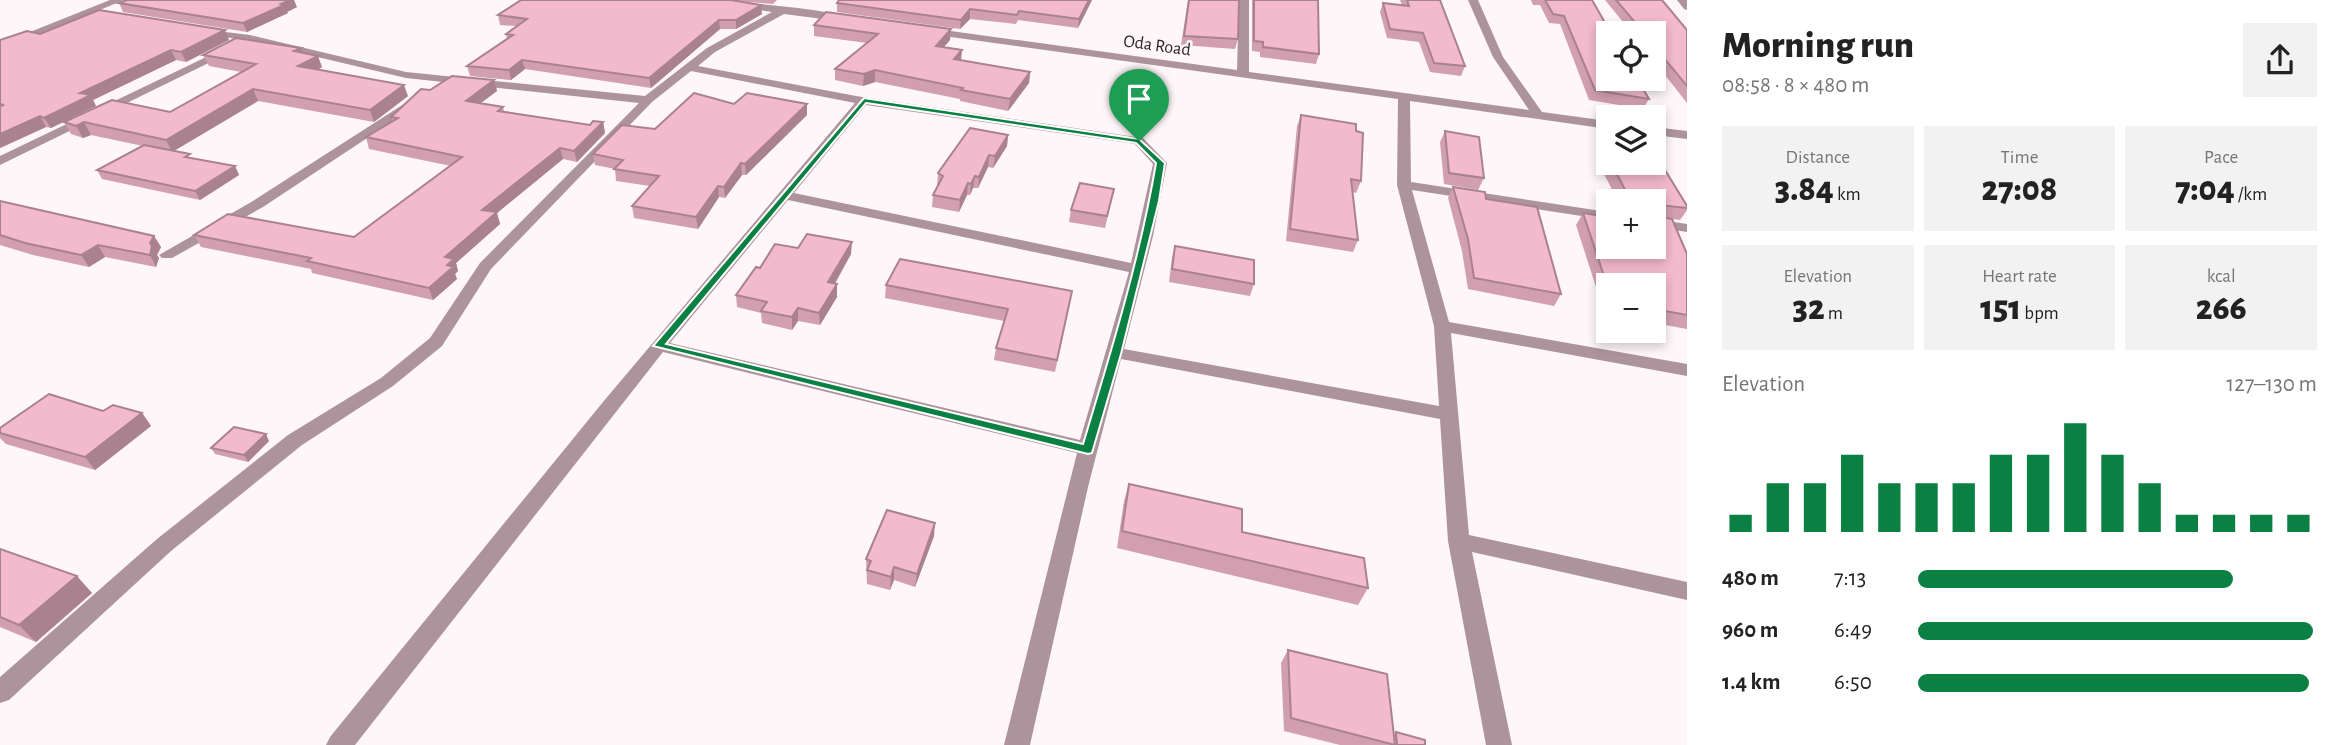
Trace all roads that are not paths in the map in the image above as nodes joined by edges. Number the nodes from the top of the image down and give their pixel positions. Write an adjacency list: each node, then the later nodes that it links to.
1 (119, 0): 8 (street)
2 (701, 0): 7 (street)
3 (1244, 0): 16 (street)
4 (1473, 0): 21 (street)
5 (1682, 0): 6 (street)
6 (1687, 7)
7 (784, 10): 10 (street); 15 (street)
8 (88, 12): 9 (street); 14 (street)
9 (115, 16)
10 (865, 22)
11 (196, 29): 13 (street)
12 (919, 30): 16 (street, Oda Road)
13 (250, 38): 17 (street); 25 (street)
14 (0, 48)
15 (688, 66): 19 (street); 20 (street)
16 (1243, 76): 18 (street, Oda Road)
17 (427, 88): 19 (street); 31 (street)
18 (1404, 98): 21 (street, Oda Road); 26 (street)
19 (648, 100): 41 (street)
20 (864, 100): 27 (street); 32 (street)
21 (1539, 116): 22 (street, Oda Road)
22 (1596, 123)
23 (1666, 132): 24 (street)
24 (1687, 135)
25 (0, 161)
26 (1404, 185): 28 (street); 33 (street)
27 (784, 195): 32 (street); 34 (street)
28 (1596, 214)
29 (1666, 225): 30 (street)
30 (1687, 228)
31 (167, 255)
32 (1137, 269): 35 (street)
33 (1442, 326): 36 (street); 37 (street)
34 (659, 346): 38 (street); 42 (street)
35 (1116, 354): 37 (street); 38 (street)
36 (1687, 370)
37 (1449, 414): 39 (street)
38 (1088, 449): 43 (street)
39 (1459, 541): 40 (street); 44 (street)
40 (1687, 591)
41 (0, 692)
42 (339, 745)
43 (1017, 745)
44 (1499, 745)

